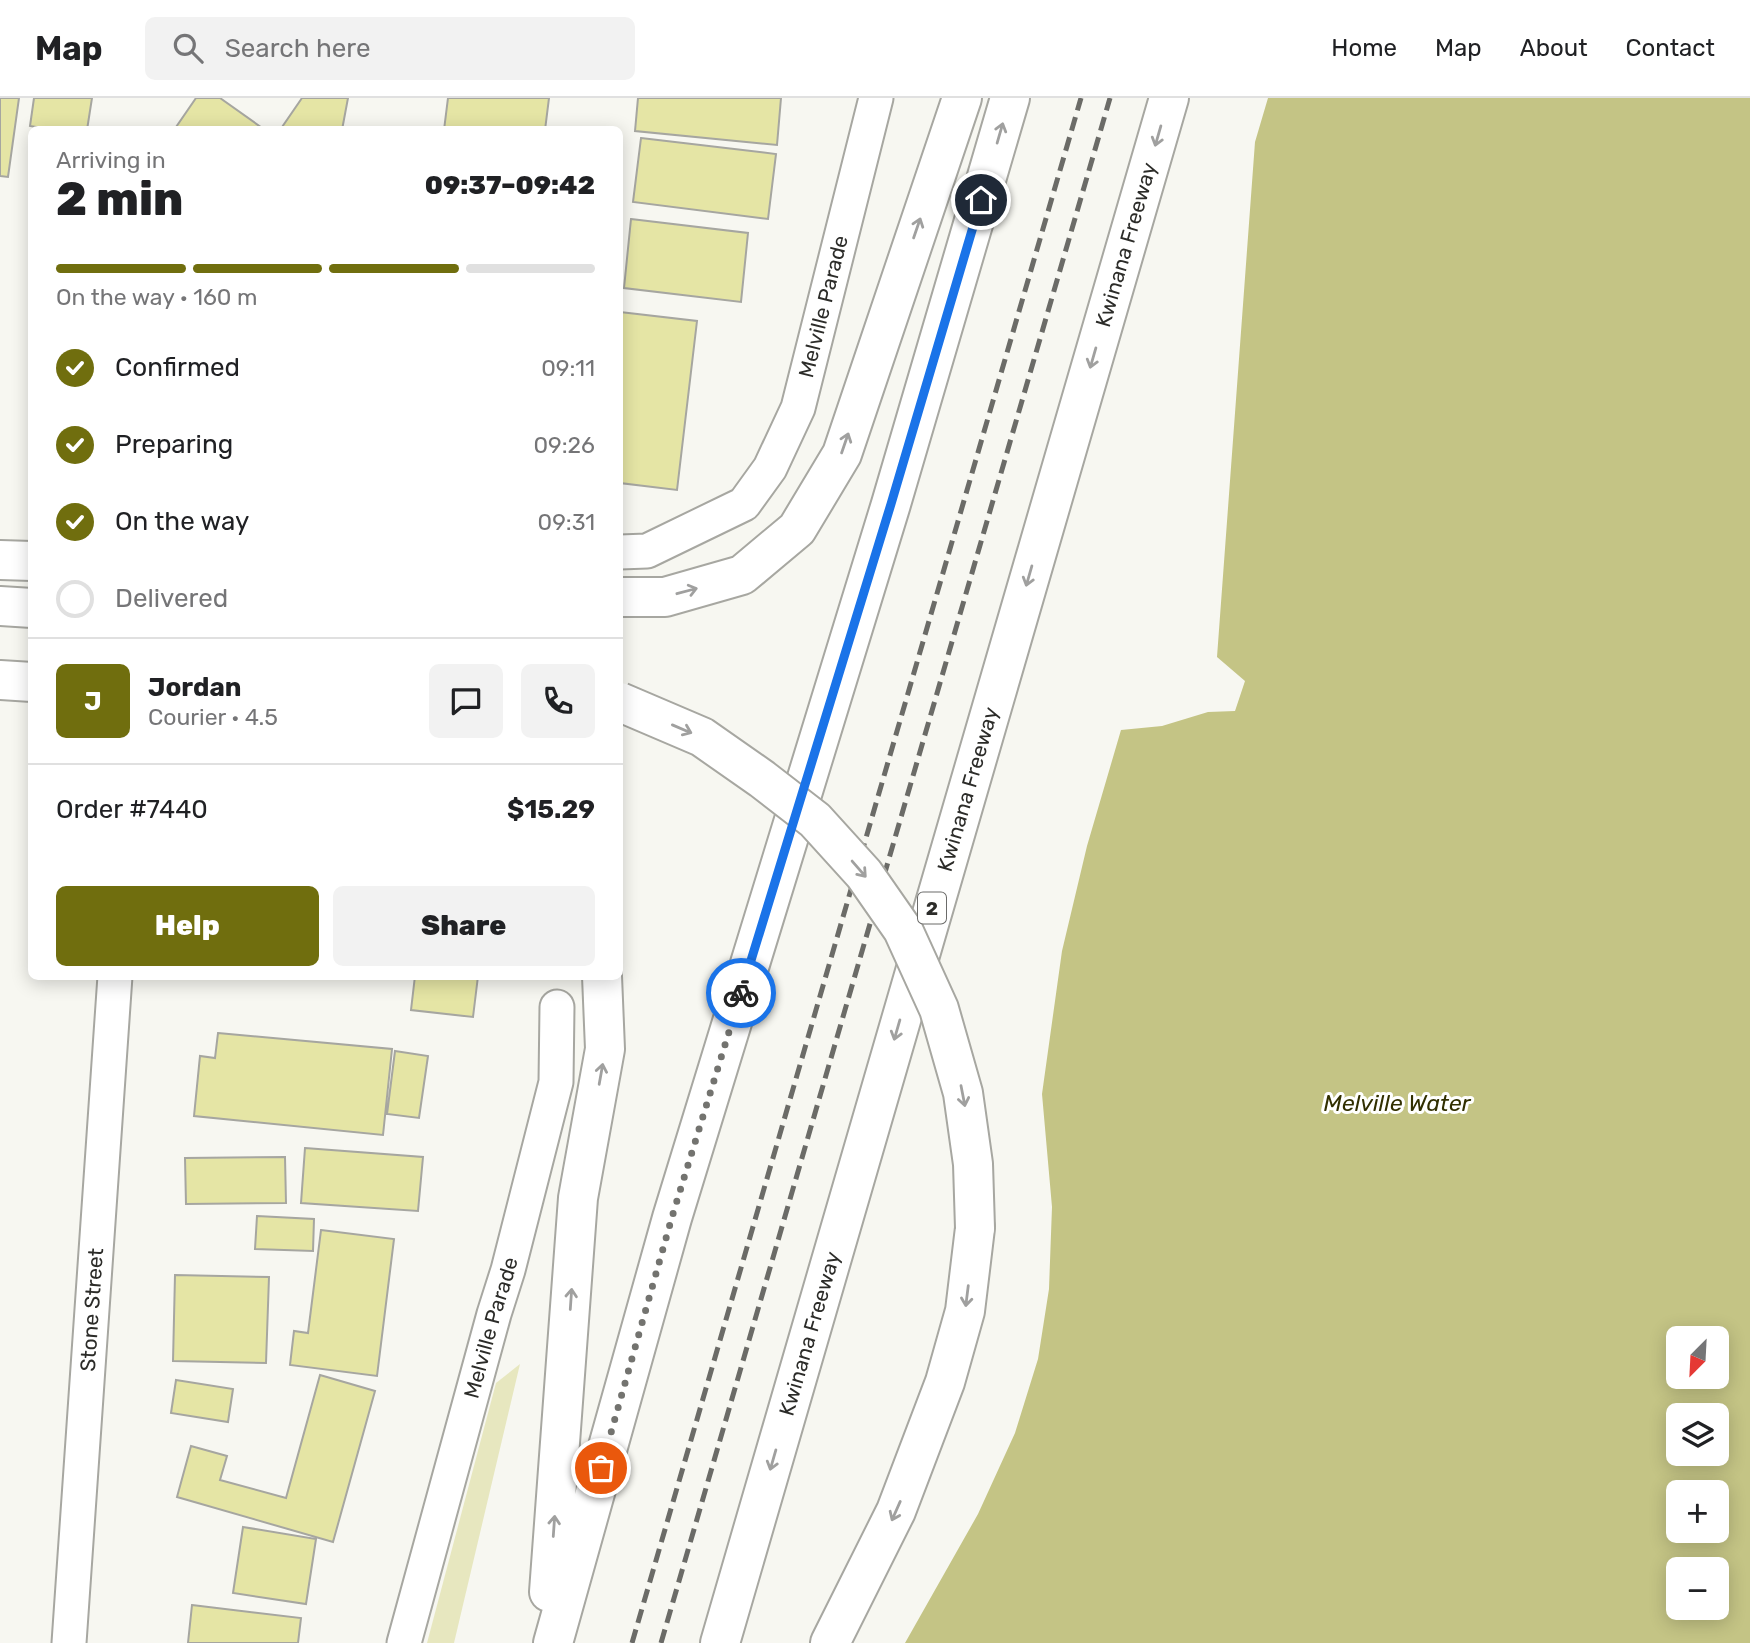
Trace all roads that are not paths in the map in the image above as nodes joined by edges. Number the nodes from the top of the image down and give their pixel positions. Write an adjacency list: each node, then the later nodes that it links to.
1 (876, 98): 5 (street, Melville Parade)
2 (962, 98): 8 (highway, one-way to 2)
3 (1010, 98): 20 (highway, one-way to 3)
4 (1169, 98): 21 (highway, Kwinana Freeway / 2, one-way to 21)
5 (623, 552)
6 (0, 560): 7 (highway)
7 (28, 561)
8 (623, 597)
9 (0, 606): 10 (highway)
10 (28, 608)
11 (0, 680): 12 (highway)
12 (28, 682)
13 (623, 703): 22 (highway, one-way to 22, bridge)
14 (116, 980): 17 (street, Stone Street)
15 (602, 980): 19 (highway, one-way to 15)
16 (557, 1007): 18 (street, Melville Parade)
17 (69, 1643)
18 (404, 1643)
19 (545, 1643)
20 (553, 1643)
21 (720, 1643)
22 (830, 1643)

